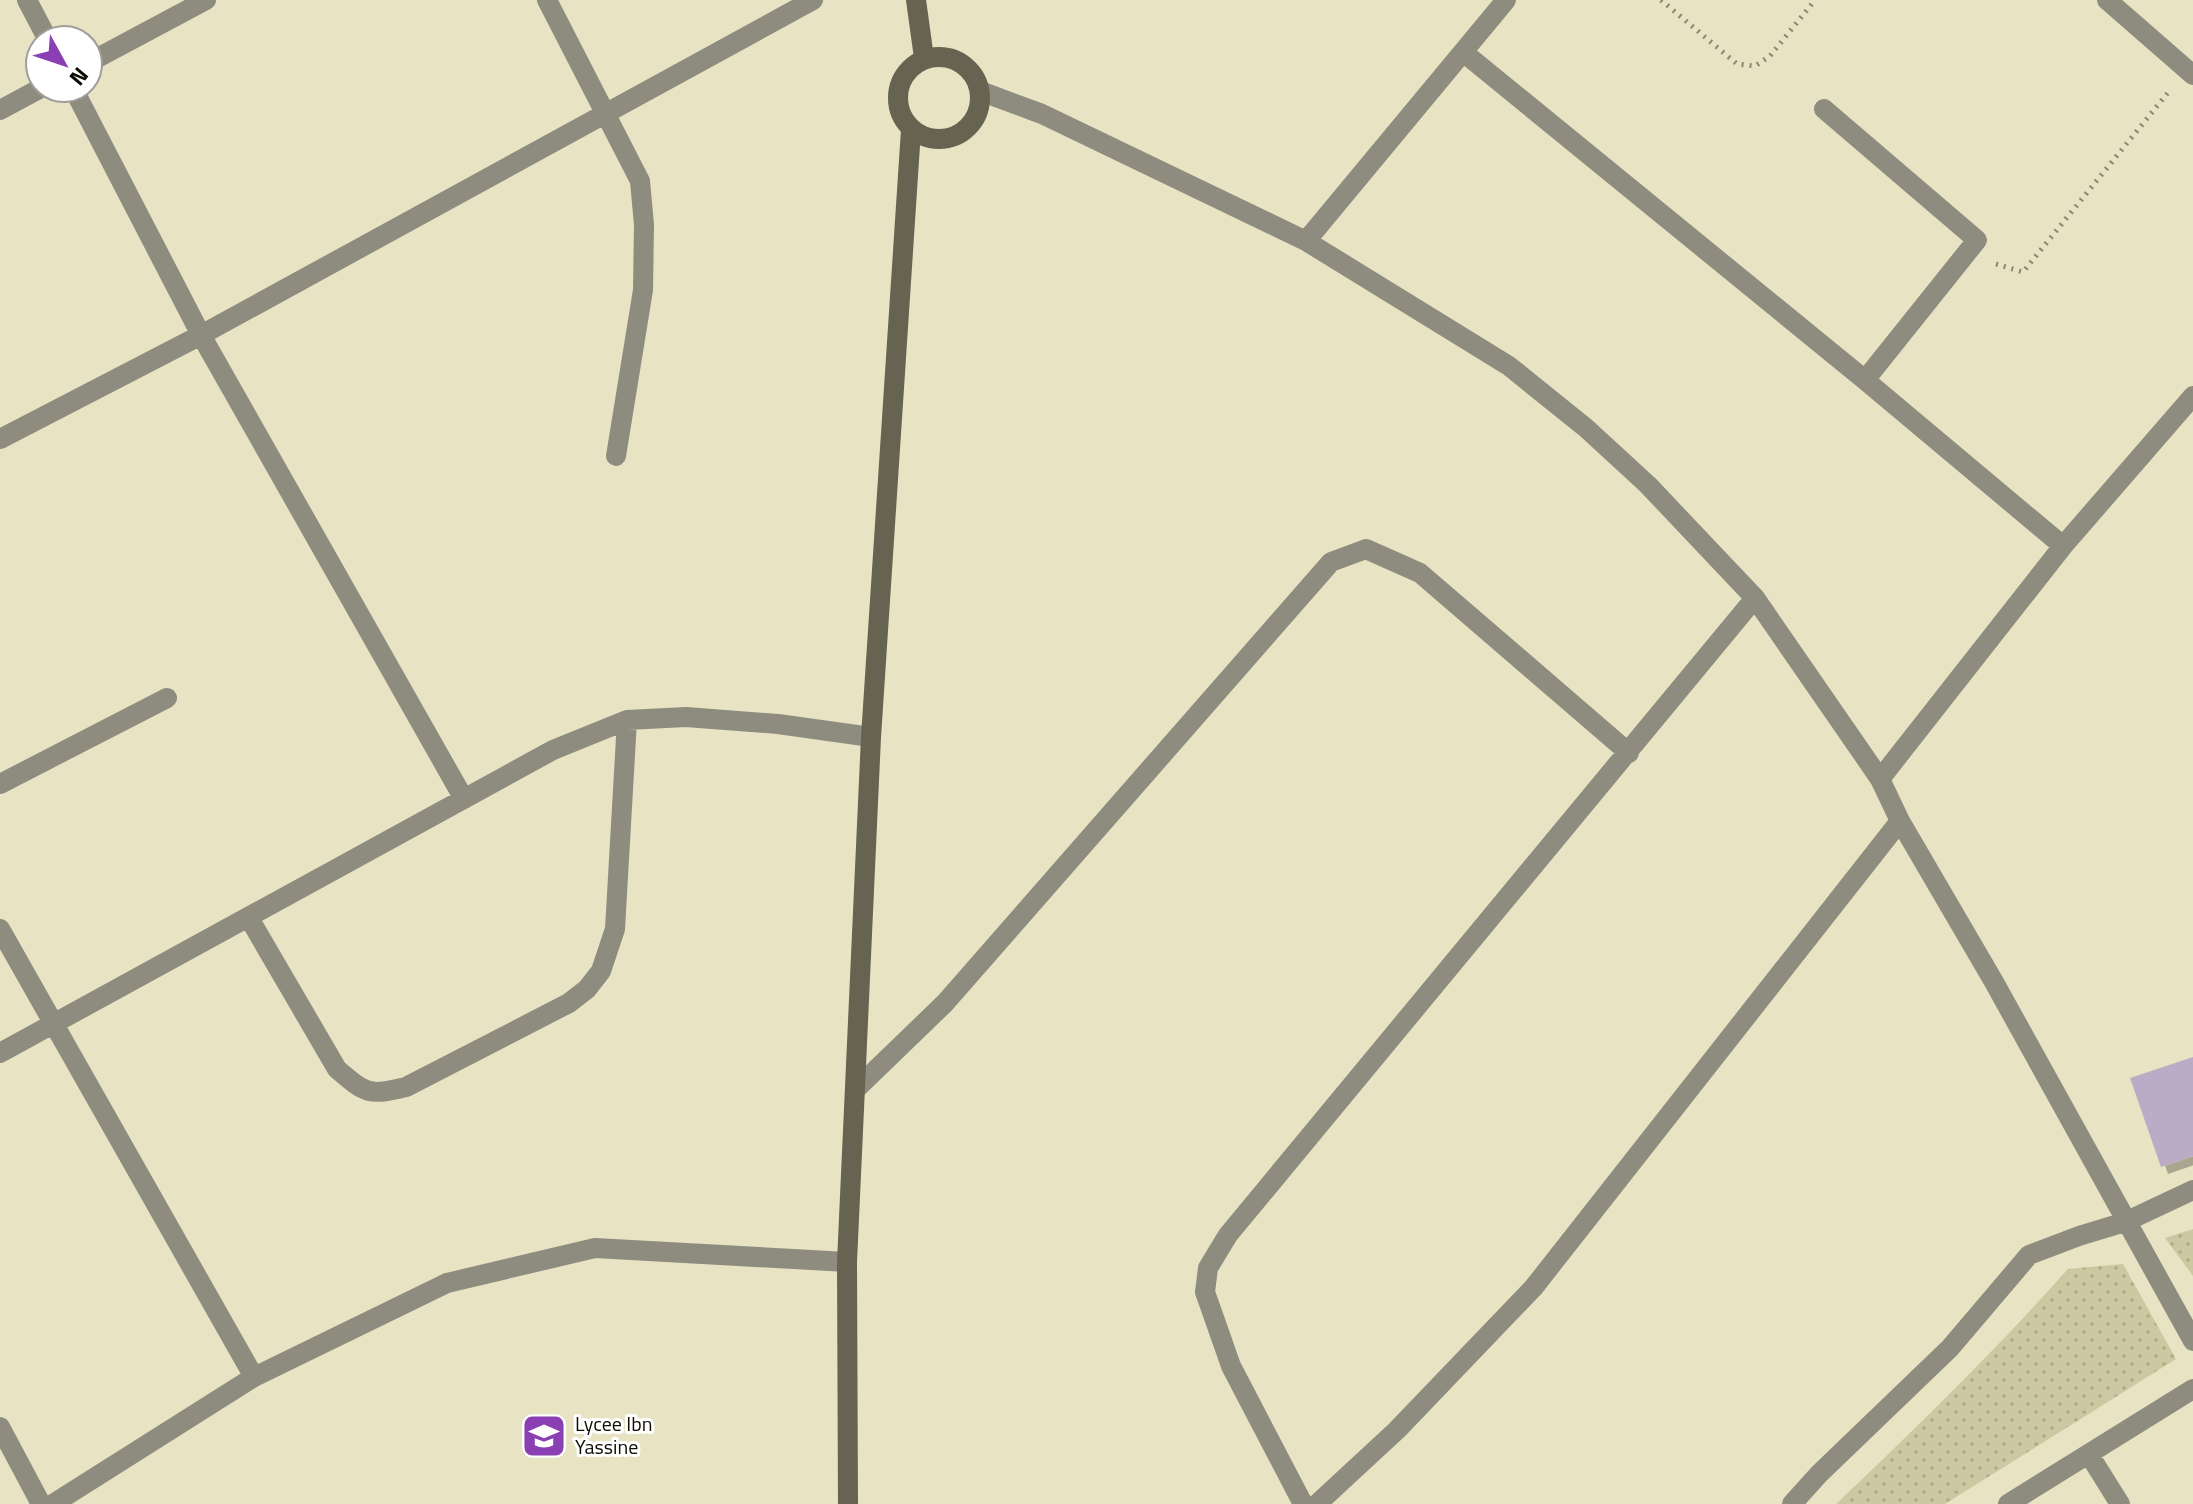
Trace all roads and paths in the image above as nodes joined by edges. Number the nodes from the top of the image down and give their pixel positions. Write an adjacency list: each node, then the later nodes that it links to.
1 (27, 0): 10 (street)
2 (206, 0): 12 (street)
3 (547, 0): 20 (street)
4 (813, 0): 20 (street)
5 (916, 0): 13 (street)
6 (1506, 0): 11 (street)
7 (1661, 0): 8 (path)
8 (1815, 0)
9 (2107, 0): 14 (street)
10 (40, 24)
11 (1463, 52): 23 (street); 25 (street)
12 (104, 54)
13 (924, 58): 15 (street); 21 (street)
14 (2190, 72): 22 (path)
15 (980, 91): 21 (street); 23 (street)
16 (24, 97): 19 (street)
17 (81, 104): 24 (street)
18 (1824, 109): 22 (street)
19 (0, 110)
20 (607, 113): 24 (street); 28 (street)
21 (911, 130): 33 (street)
22 (1977, 240): 25 (street)
23 (1306, 241): 30 (street)
24 (201, 335): 27 (street); 37 (street)
25 (1865, 380): 29 (street)
26 (2193, 396): 29 (street)
27 (0, 439)
28 (616, 456)
29 (2063, 546): 35 (street)
30 (1755, 598): 34 (street); 35 (street)
31 (167, 698): 36 (street)
32 (627, 720): 33 (street); 37 (street); 39 (street)
33 (871, 737): 43 (street)
34 (1629, 753): 43 (street); 55 (street)
35 (1880, 779): 38 (street)
36 (0, 784)
37 (464, 799): 39 (street)
38 (1900, 821): 45 (street); 56 (street)
39 (249, 918): 41 (street)
40 (0, 929): 41 (street)
41 (52, 1024): 42 (street); 48 (street)
42 (0, 1053)
43 (856, 1089): 46 (street)
44 (2193, 1190): 45 (street)
45 (2125, 1222): 47 (street); 57 (street)
46 (847, 1262): 48 (street); 54 (street)
47 (2193, 1341)
48 (254, 1377): 53 (street)
49 (2193, 1389): 51 (street)
50 (0, 1427): 52 (street)
51 (2090, 1456): 58 (street); 59 (street)
52 (41, 1504)
53 (53, 1504)
54 (848, 1504)
55 (1303, 1504)
56 (1317, 1504)
57 (1792, 1504)
58 (2008, 1504)
59 (2120, 1504)

